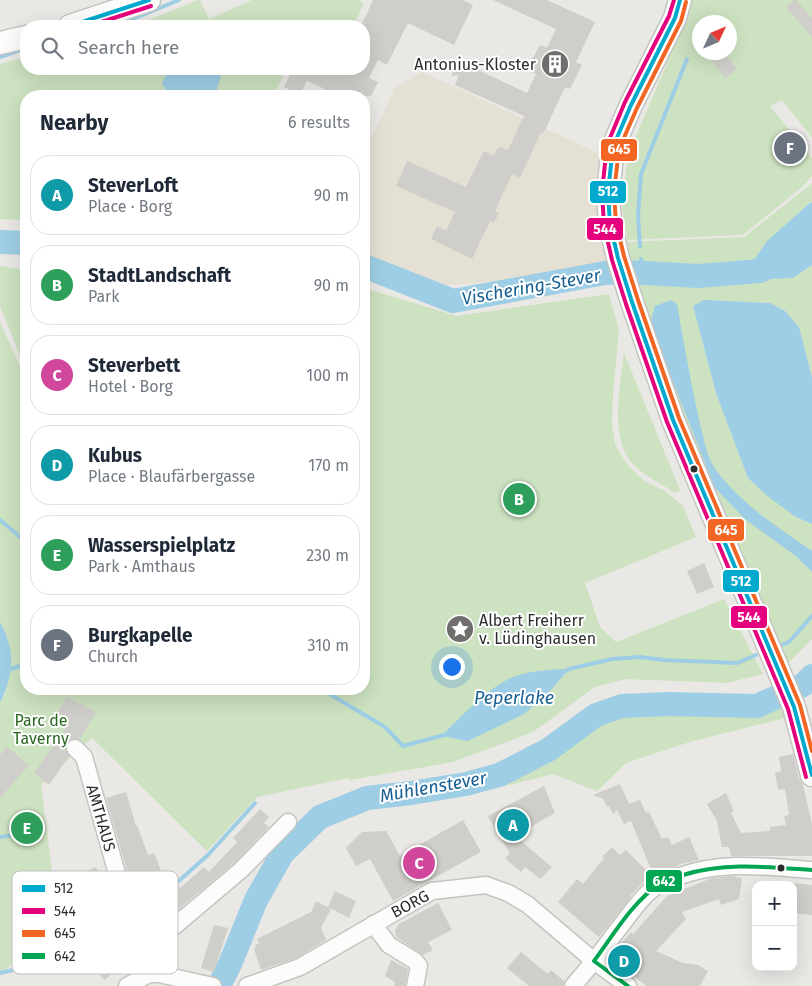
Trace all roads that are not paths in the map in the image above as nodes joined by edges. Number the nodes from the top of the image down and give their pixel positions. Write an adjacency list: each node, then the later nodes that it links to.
1 (149, 0): 3 (street)
2 (680, 0): 7 (street)
3 (88, 20)
4 (20, 38): 5 (street)
5 (0, 43)
6 (75, 748): 10 (street, AMTHAUS)
7 (812, 775)
8 (288, 822): 11 (street)
9 (812, 870): 13 (street)
10 (116, 871)
11 (178, 923)
12 (373, 924): 13 (street, BORG); 17 (street, BORG); 18 (street)
13 (594, 962): 19 (street); 20 (street, BORG)
14 (149, 974): 15 (street); 16 (street)
15 (210, 985)
16 (127, 986)
17 (247, 986)
18 (415, 986)
19 (573, 986)
20 (628, 986)

